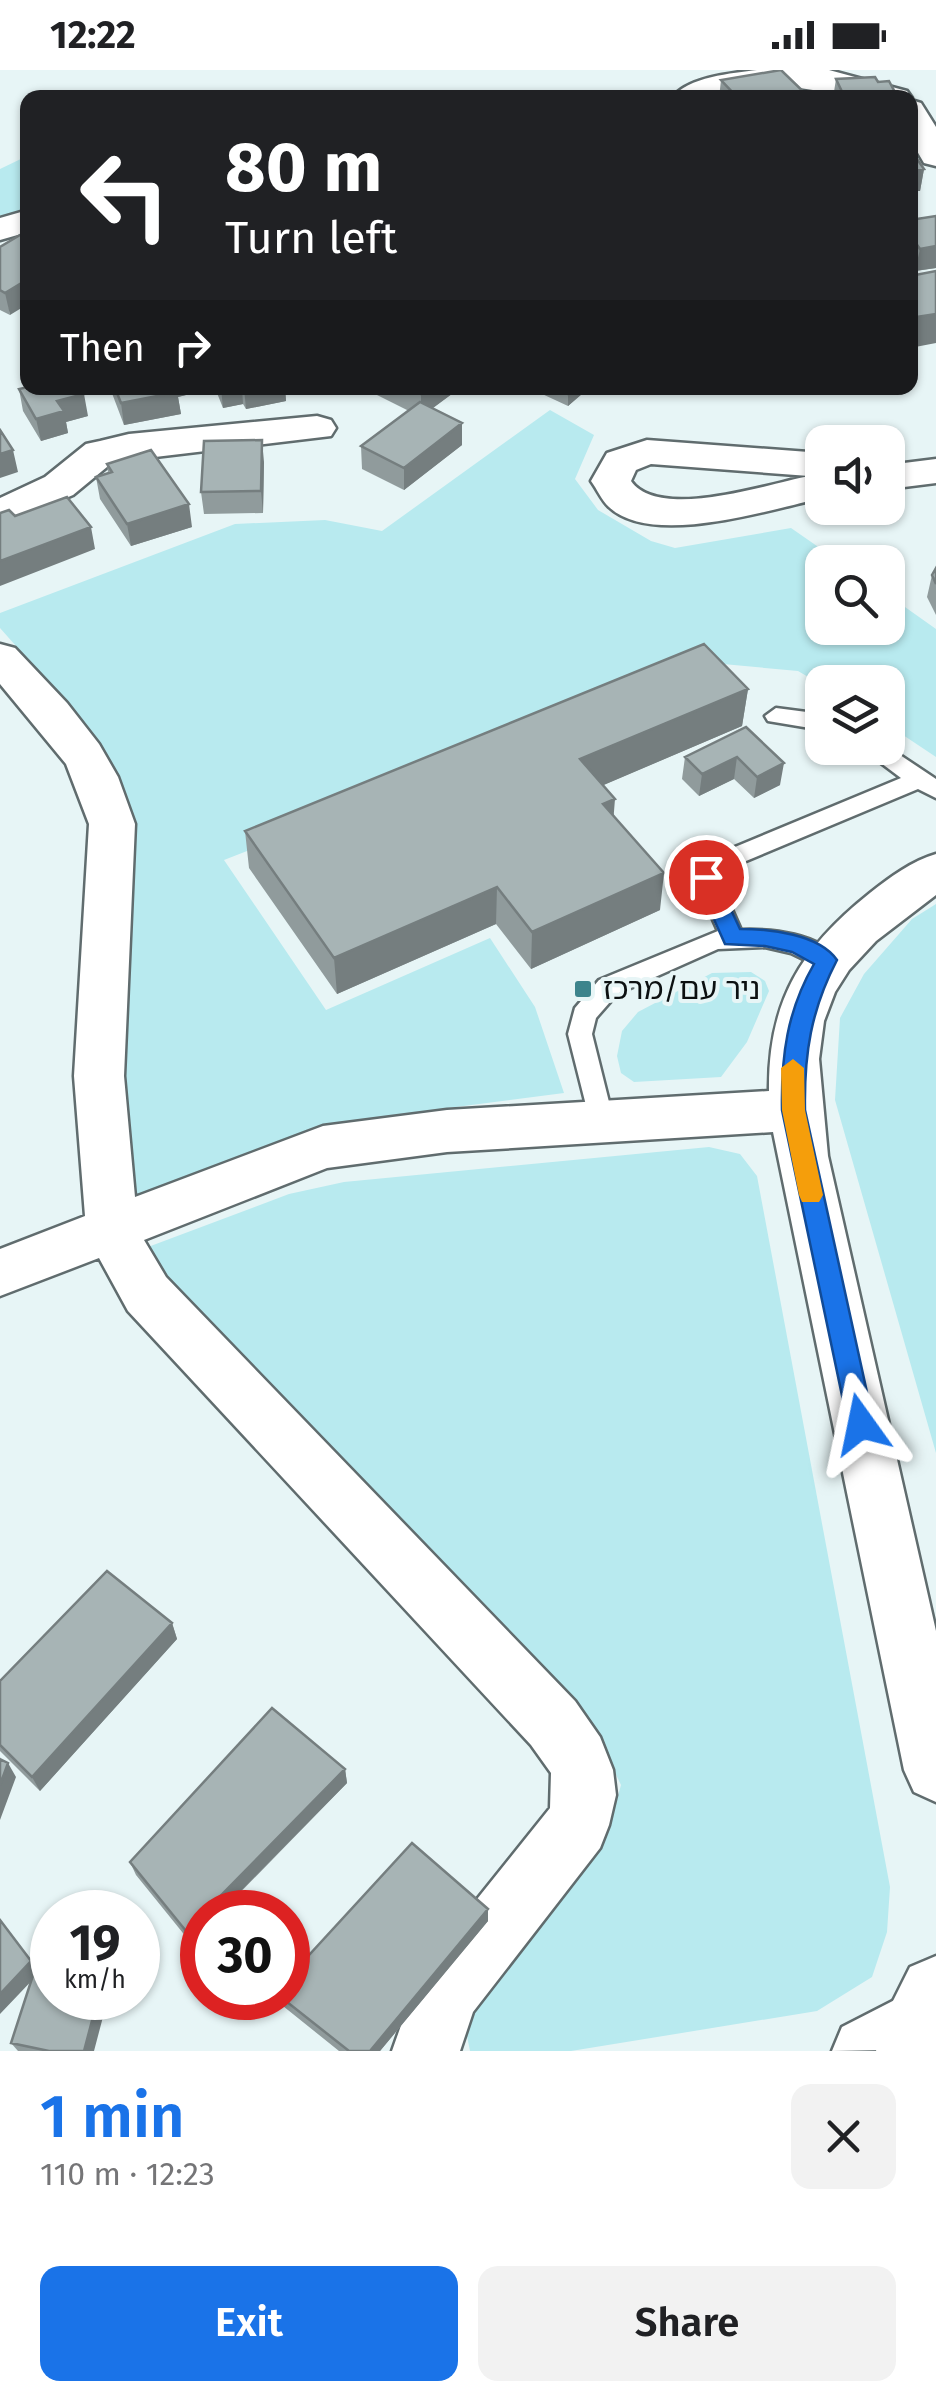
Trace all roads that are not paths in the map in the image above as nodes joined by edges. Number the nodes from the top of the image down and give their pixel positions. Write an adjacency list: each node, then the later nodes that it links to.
1 (711, 90): 2 (street)
2 (878, 90)
3 (918, 124): 4 (street)
4 (936, 156)
5 (316, 428): 10 (street)
6 (805, 464): 9 (street)
7 (931, 472): 8 (street)
8 (905, 473)
9 (805, 489)
10 (0, 513)
11 (0, 658): 21 (street)
12 (776, 716): 13 (lane)
13 (805, 720)
14 (898, 765): 15 (lane)
15 (928, 784): 17 (lane)
16 (936, 872): 18 (street)
17 (733, 938): 18 (lane); 20 (lane)
18 (826, 960): 19 (street)
19 (793, 1110): 20 (street); 23 (street)
20 (601, 1122): 21 (street)
21 (114, 1228): 22 (street); 24 (street)
22 (0, 1273)
23 (936, 1770)
24 (426, 2051)

